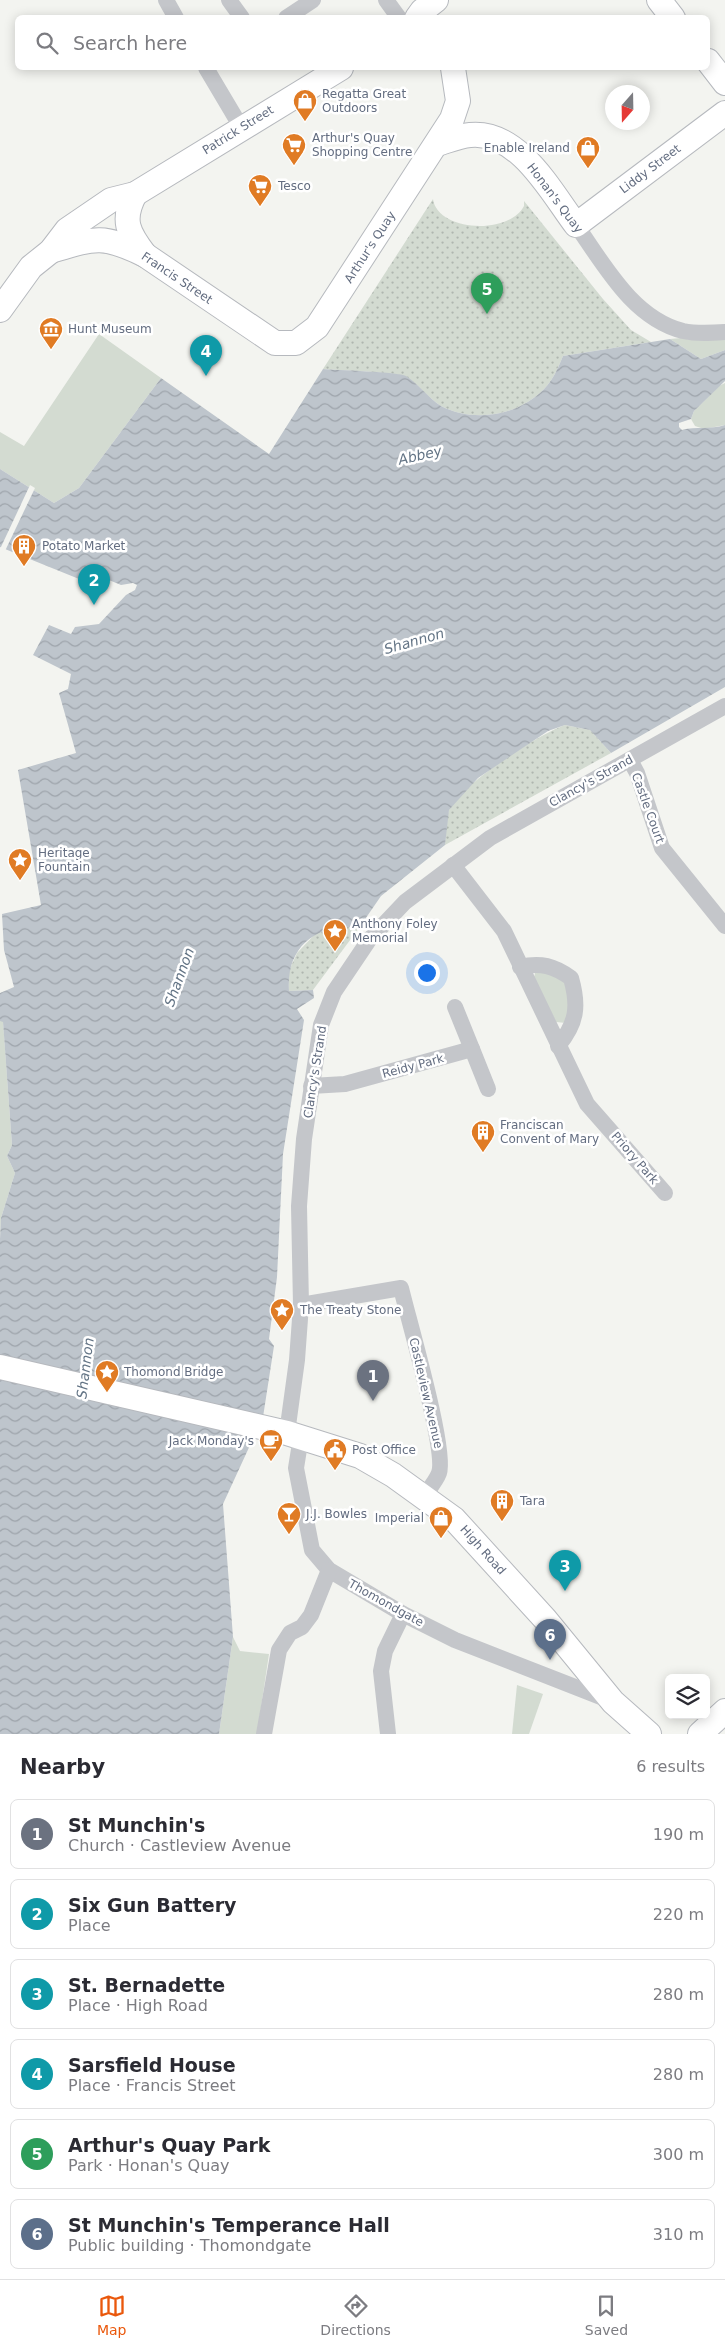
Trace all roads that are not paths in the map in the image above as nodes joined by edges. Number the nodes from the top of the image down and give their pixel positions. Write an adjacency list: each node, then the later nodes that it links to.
1 (166, 0): 7 (street)
2 (229, 0): 8 (street)
3 (314, 0): 9 (street)
4 (386, 0): 10 (street)
5 (436, 0): 11 (main road)
6 (659, 0): 12 (main road)
7 (174, 15)
8 (240, 15)
9 (291, 15)
10 (397, 15)
11 (419, 15)
12 (671, 15)
13 (710, 64): 17 (main road)
14 (207, 70): 19 (street)
15 (338, 70): 19 (main road, Patrick Street)
16 (453, 70): 20 (main road)
17 (725, 83)
18 (725, 113): 22 (main road, Liddy Street)
19 (241, 127): 21 (main road, Patrick Street)
20 (437, 144): 22 (main road, Honan's Quay); 27 (main road, Arthur's Quay)
21 (135, 194): 23 (main road, Patrick Street); 24 (main road)
22 (576, 225): 26 (street, Honan's Quay)
23 (51, 251): 24 (main road, Francis Street); 25 (main road)
24 (145, 255): 27 (main road, Francis Street)
25 (0, 310)
26 (725, 332)
27 (296, 343)
28 (725, 706): 29 (street, Clancy's Strand)
29 (630, 760): 30 (street, Clancy's Strand); 31 (street, Castle Court)
30 (453, 865): 32 (street, Priory Park); 36 (street, Clancy's Strand)
31 (725, 926)
32 (520, 967): 34 (street, Priory Park); 34 (street)
33 (455, 1007): 35 (street)
34 (558, 1046): 38 (street, Priory Park)
35 (472, 1049): 36 (street, Reidy Park); 37 (street)
36 (311, 1086): 39 (street, Clancy's Strand)
37 (488, 1089)
38 (666, 1193)
39 (301, 1305): 41 (street, Clancy's Strand); 42 (street, Castleview Avenue)
40 (0, 1367): 41 (main road)
41 (286, 1434): 42 (main road, High Road); 43 (street, Thomondgate)
42 (424, 1496): 45 (main road, High Road)
43 (328, 1570): 44 (street, Thomondgate); 47 (street)
44 (403, 1614): 45 (street, Thomondgate); 48 (street)
45 (582, 1680): 49 (main road, High Road)
46 (725, 1711): 50 (main road)
47 (264, 1734)
48 (388, 1734)
49 (648, 1734)
50 (700, 1734)

